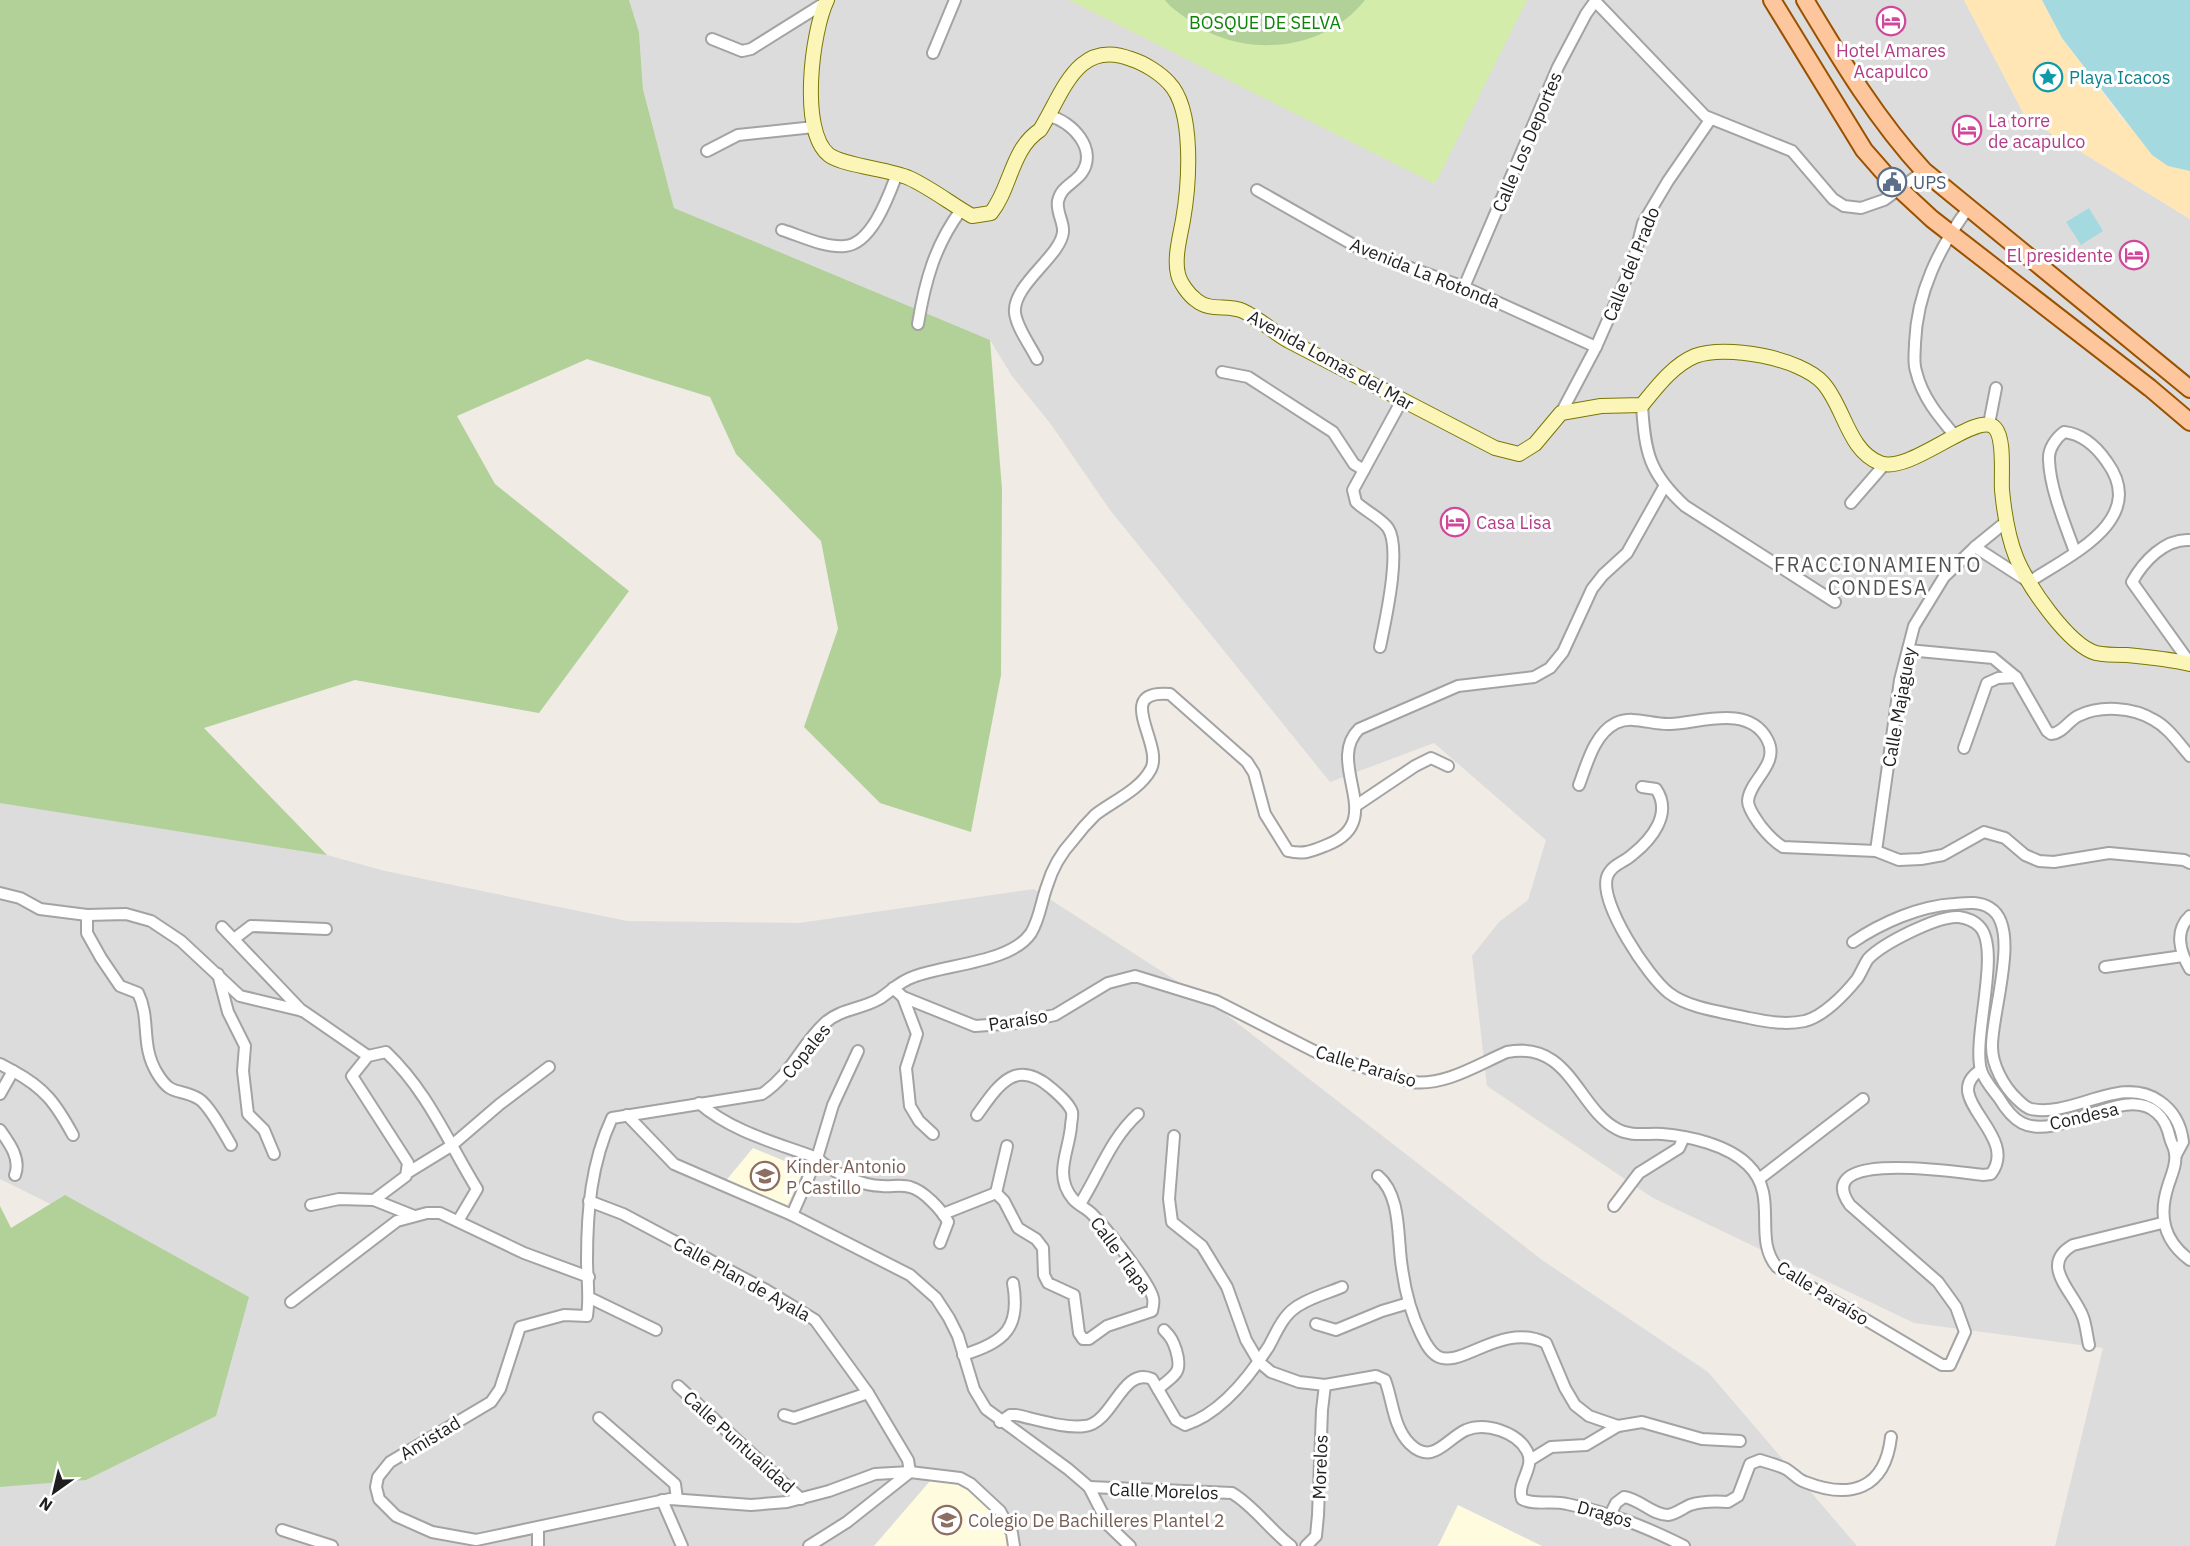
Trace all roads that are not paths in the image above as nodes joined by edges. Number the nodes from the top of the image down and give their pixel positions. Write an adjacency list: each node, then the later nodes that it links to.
1 (955, 0): 7 (street)
2 (1772, 0): 15 (main road)
3 (1805, 0): 12 (main road)
4 (827, 1): 6 (street); 10 (main road, Avenida Lomas del Mar)
5 (1596, 1): 9 (street); 20 (street, Calle Los Deportes)
6 (712, 39)
7 (933, 53)
8 (1049, 116): 17 (main road, Avenida Lomas del Mar); 23 (street); 27 (main road, Avenida Lomas del Mar)
9 (1710, 120): 15 (street); 22 (street, Calle del Prado)
10 (814, 128): 11 (street); 13 (main road, Avenida Lomas del Mar)
11 (707, 151)
12 (1924, 171): 15 (street); 16 (main road)
13 (897, 174): 17 (main road, Avenida Lomas del Mar); 18 (street)
14 (1257, 190): 20 (street, Avenida La Rotonda)
15 (1901, 190): 19 (main road)
16 (1969, 207): 19 (street); 26 (main road)
17 (962, 210): 21 (street)
18 (782, 230)
19 (1951, 233): 30 (main road); 32 (street)
20 (1464, 287): 22 (street, Avenida La Rotonda)
21 (918, 324)
22 (1596, 347): 29 (street, Calle del Prado)
23 (1036, 359)
24 (1222, 372): 34 (street)
25 (1996, 388): 31 (street)
26 (2190, 389)
27 (1402, 400): 29 (main road, Avenida Lomas del Mar); 34 (street)
28 (1642, 405): 29 (main road); 33 (main road); 35 (street)
29 (1561, 413)
30 (2190, 422)
31 (1989, 424): 32 (main road); 37 (main road)
32 (1956, 437): 33 (main road)
33 (1884, 465): 36 (street)
34 (1364, 470): 43 (street)
35 (1664, 487): 42 (street); 52 (street)
36 (1851, 503)
37 (2007, 521): 39 (street, Calle Majaguey); 41 (main road)
38 (2190, 540): 45 (street)
39 (1975, 547): 41 (street); 44 (street, Calle Majaguey)
40 (2074, 552): 40 (street); 41 (street)
41 (2029, 582): 45 (main road)
42 (1835, 602)
43 (1380, 647)
44 (1908, 650): 46 (street); 53 (street, Calle Majaguey)
45 (2190, 663)
46 (2012, 673): 47 (street); 48 (street)
47 (1964, 748)
48 (2190, 756)
49 (1448, 766): 52 (street)
50 (1579, 784): 53 (street)
51 (1642, 787): 74 (street)
52 (1357, 806): 67 (street, Copales)
53 (1876, 851): 54 (street)
54 (2190, 863)
55 (0, 893): 56 (street)
56 (87, 915): 65 (street); 87 (street)
57 (2190, 916): 62 (street)
58 (222, 927): 60 (street)
59 (326, 929): 60 (street)
60 (234, 939): 69 (street)
61 (1853, 942): 91 (street)
62 (2182, 956): 63 (street); 64 (street)
63 (2105, 967)
64 (2190, 969)
65 (218, 974): 69 (street); 90 (street)
66 (1108, 983): 68 (street, Paraíso); 86 (street, Calle Paraíso)
67 (893, 988): 68 (street, Paraíso); 78 (street, Copales)
68 (903, 997): 83 (street)
69 (303, 1011): 71 (street)
70 (858, 1051): 92 (street)
71 (368, 1056): 88 (street); 93 (street)
72 (0, 1064): 75 (street)
73 (549, 1067): 88 (street)
74 (1981, 1070): 91 (street, Condesa); 96 (street, Calle Paraíso)
75 (13, 1071): 76 (street); 84 (street)
76 (0, 1094)
77 (1863, 1100): 96 (street)
78 (699, 1103): 80 (street, Copales); 92 (street)
79 (1138, 1114): 100 (street, Calle Tlapa)
80 (627, 1115): 99 (street); 103 (street)
81 (977, 1115): 100 (street)
82 (0, 1130): 94 (street)
83 (933, 1134)
84 (73, 1135)
85 (1174, 1136): 121 (street)
86 (1684, 1137): 96 (street, Calle Paraíso); 102 (street)
87 (231, 1144)
88 (452, 1146): 93 (street); 106 (street)
89 (1007, 1146): 97 (street)
90 (274, 1154)
91 (2176, 1155): 107 (street)
92 (818, 1158): 103 (street); 105 (street)
93 (407, 1173): 98 (street)
94 (15, 1175)
95 (1378, 1176): 115 (street)
96 (1758, 1179)
97 (996, 1193): 100 (street, Calle Tlapa); 105 (street)
98 (374, 1200): 101 (street); 104 (street)
99 (589, 1201): 110 (street); 125 (street, Calle Plan de Ayala)
100 (1080, 1204)
101 (311, 1205)
102 (1614, 1206)
103 (792, 1215): 120 (street)
104 (414, 1216): 106 (street); 114 (street)
105 (944, 1216): 108 (street)
106 (458, 1221): 110 (street)
107 (2162, 1223): 109 (street); 119 (street)
108 (940, 1243)
109 (2190, 1260)
110 (589, 1277): 113 (street)
111 (1013, 1283): 120 (street)
112 (1342, 1287): 121 (street)
113 (590, 1298): 117 (street); 139 (street, Amistad)
114 (291, 1302)
115 (1409, 1303): 116 (street); 129 (street)
116 (1316, 1324)
117 (656, 1329)
118 (1164, 1330): 124 (street)
119 (2090, 1345)
120 (963, 1355): 128 (street)
121 (1258, 1362): 122 (street); 124 (street)
122 (1325, 1385): 132 (street); 148 (street, Morelos)
123 (678, 1386): 135 (street, Calle Puntualidad)
124 (1158, 1389): 128 (street)
125 (868, 1393): 126 (street); 133 (street, Calle Plan de Ayala)
126 (784, 1414)
127 (599, 1418): 136 (street)
128 (1000, 1422): 134 (street)
129 (1618, 1426): 131 (street); 132 (street)
130 (1891, 1437): 138 (street)
131 (1740, 1441)
132 (1530, 1460): 138 (street, Dragos)
133 (910, 1472): 135 (street); 144 (street); 145 (street)
134 (1089, 1487): 146 (street); 147 (street, Calle Morelos)
135 (801, 1498): 136 (street)
136 (677, 1499): 137 (street)
137 (662, 1500): 139 (street); 143 (street)
138 (1611, 1513): 149 (street, Dragos)
139 (538, 1528): 142 (street)
140 (282, 1530): 141 (street)
141 (332, 1546)
142 (538, 1546)
143 (682, 1546)
144 (808, 1546)
145 (1014, 1546)
146 (1130, 1546)
147 (1291, 1546)
148 (1306, 1546)
149 (1684, 1546)

